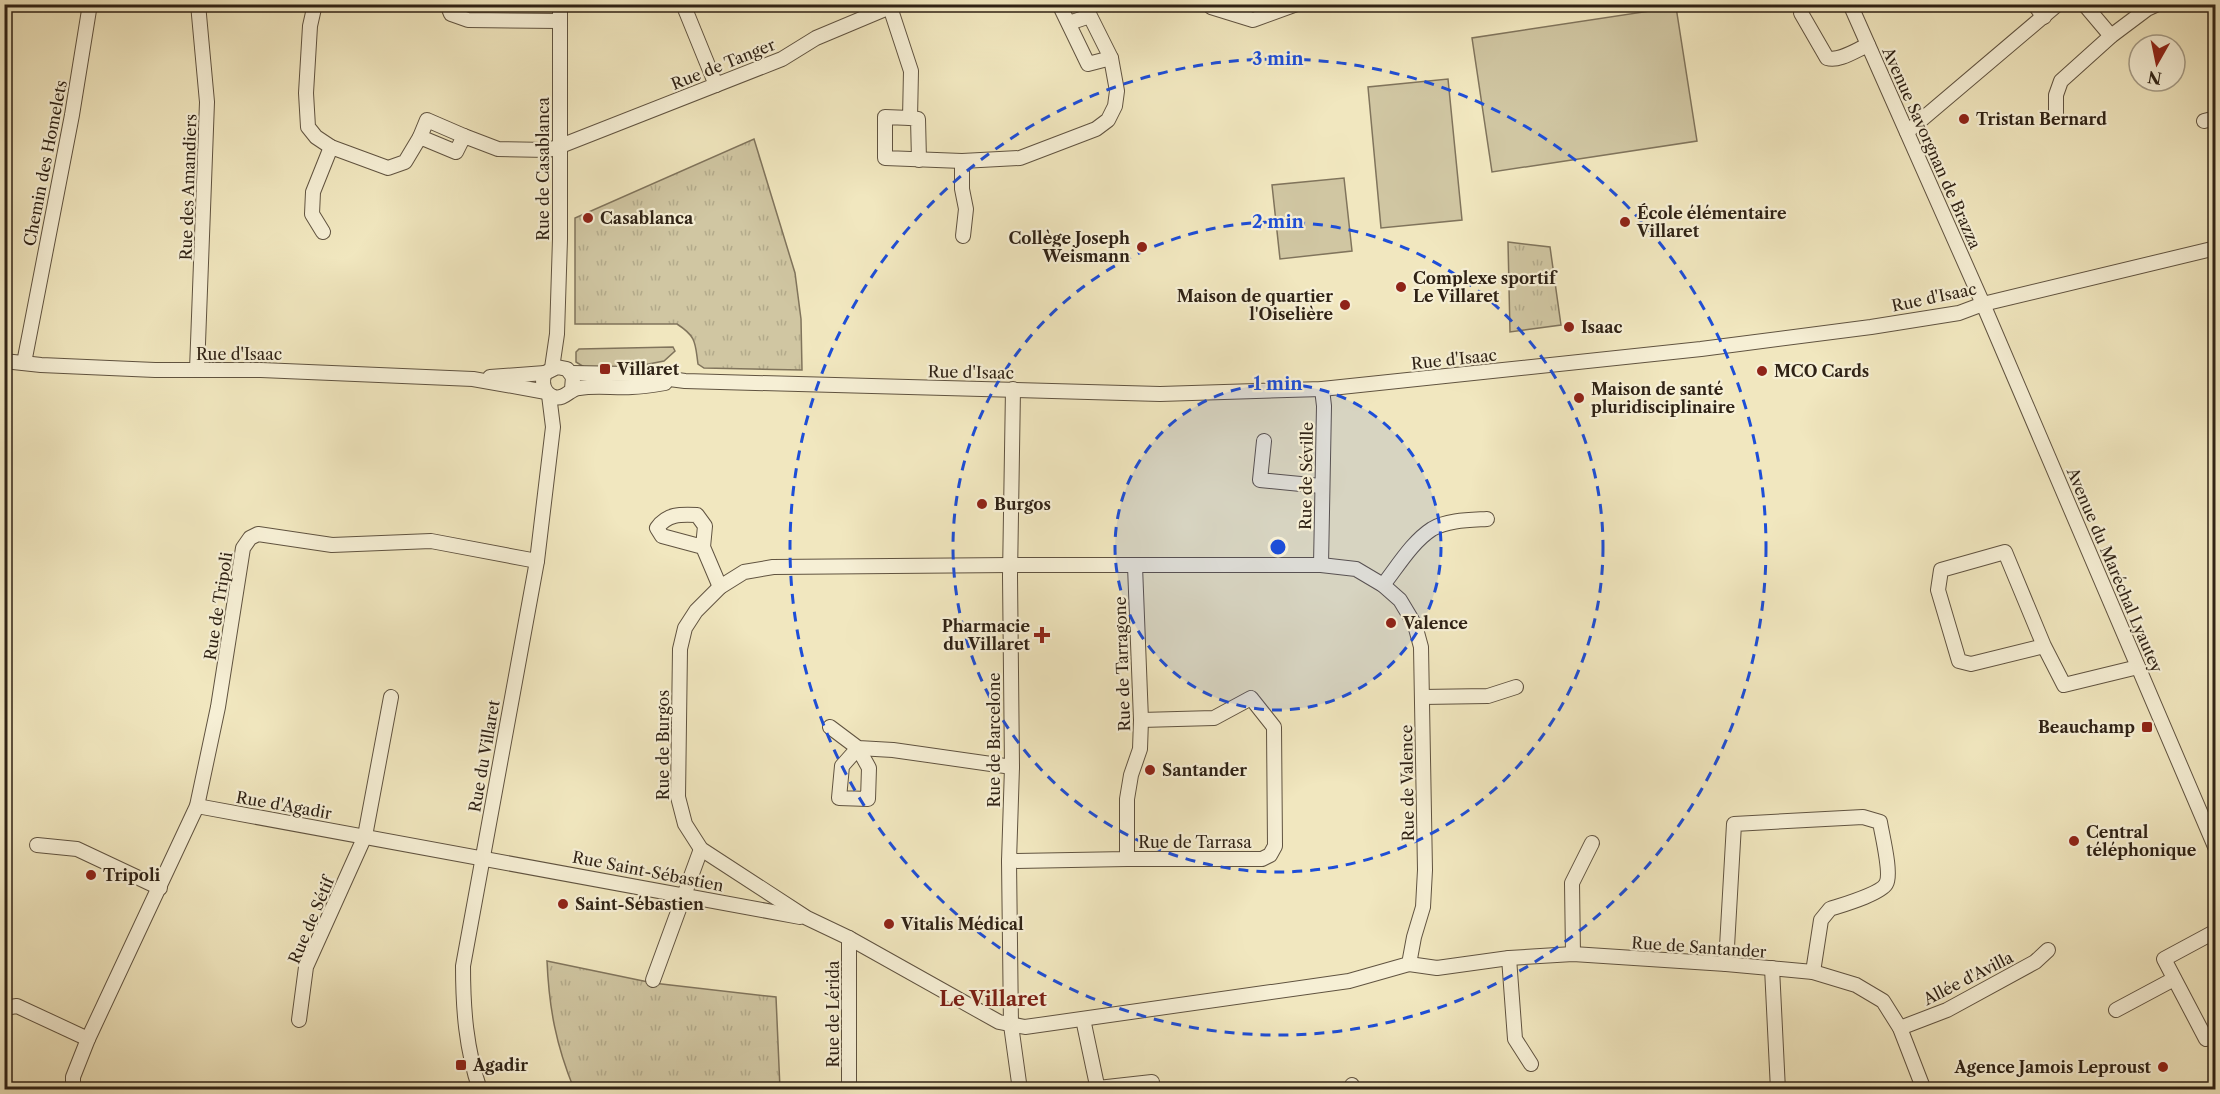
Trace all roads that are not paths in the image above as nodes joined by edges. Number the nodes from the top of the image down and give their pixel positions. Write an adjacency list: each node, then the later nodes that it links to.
1 (90, 4): 37 (street, Chemin des Homelets)
2 (198, 4): 38 (street, Rue des Amandiers)
3 (315, 4): 27 (street)
4 (447, 4): 18 (street)
5 (560, 4): 18 (street, Rue de Casablanca)
6 (683, 4): 23 (street)
7 (1059, 4): 19 (street)
8 (1210, 4): 9 (street)
9 (1297, 4)
10 (1850, 4): 21 (street, Avenue Savorgnan de Brazza)
11 (2034, 4): 17 (street)
12 (2058, 4): 17 (street)
13 (2084, 4): 20 (street)
14 (2158, 4): 20 (street)
15 (892, 6): 23 (street, Rue de Tanger); 25 (street)
16 (1800, 13): 21 (street)
17 (2044, 17): 26 (street)
18 (560, 21): 28 (street, Rue de Casablanca)
19 (1069, 23): 22 (street); 22 (street)
20 (2111, 36): 24 (street)
21 (1868, 45): 26 (street, Avenue Savorgnan de Brazza)
22 (1112, 58): 30 (street)
23 (716, 85): 28 (street, Rue de Tanger)
24 (2056, 116)
25 (910, 118): 29 (street); 29 (street)
26 (1907, 132): 34 (street, Avenue Savorgnan de Brazza)
27 (331, 147): 28 (street, Rue de Tanger); 31 (street)
28 (558, 147): 35 (street, Rue de Casablanca)
29 (919, 160): 30 (street)
30 (962, 162): 32 (street)
31 (323, 231)
32 (963, 236)
33 (2216, 248): 34 (street, Rue d'Isaac)
34 (1983, 304): 43 (street, Rue d'Isaac); 57 (street, Avenue du Maréchal Lyautey)
35 (557, 334): 39 (street, Rue de Casablanca); 40 (street, Rue de Casablanca)
36 (4, 361): 37 (street, Rue d'Isaac)
37 (24, 363): 38 (street, Rue d'Isaac)
38 (196, 370): 41 (street, Rue d'Isaac)
39 (549, 371): 40 (street, Rue d'Isaac); 41 (street, Rue d'Isaac); 45 (street)
40 (569, 371): 42 (street, Rue d'Isaac); 45 (street)
41 (473, 379): 45 (street, Rue d'Isaac)
42 (685, 381): 44 (street, Rue d'Isaac); 45 (street, Rue d'Isaac)
43 (1322, 389): 44 (street, Rue d'Isaac); 47 (street, Rue de Séville)
44 (1013, 390): 51 (street, Rue de Barcelone)
45 (558, 393): 50 (street, Rue du Villaret)
46 (1264, 441): 47 (street)
47 (1321, 486): 52 (street, Rue de Séville)
48 (1487, 519): 54 (street)
49 (704, 548): 55 (street)
50 (537, 561): 64 (street, Rue de Tripoli); 70 (street, Rue du Villaret)
51 (1011, 565): 53 (street, Rue de Valence); 55 (street, Rue de Burgos); 63 (street, Rue de Barcelone)
52 (1321, 565): 53 (street, Rue de Valence); 54 (street, Rue de Valence)
53 (1135, 566): 61 (street, Rue de Tarragone)
54 (1383, 585): 60 (street, Rue de Valence)
55 (720, 587): 68 (street, Rue de Burgos)
56 (2044, 646): 56 (street); 57 (street)
57 (2138, 667): 69 (street, Avenue du Maréchal Lyautey)
58 (1516, 687): 60 (street)
59 (391, 697): 65 (street)
60 (1422, 697): 81 (street, Rue de Valence)
61 (1141, 720): 71 (street, Rue de Tarragone); 71 (street, Rue de Tarrasa)
62 (830, 727): 63 (street)
63 (1012, 767): 72 (street, Rue de Barcelone)
64 (197, 806): 65 (street, Rue d'Agadir); 73 (street, Rue de Tripoli)
65 (365, 836): 70 (street, Rue d'Agadir); 90 (street, Rue de Sétif)
66 (1592, 843): 79 (street)
67 (37, 845): 73 (street)
68 (701, 849): 74 (street); 75 (street, Rue de Burgos)
69 (2216, 849)
70 (483, 857): 74 (street, Rue Saint-Sébastien); 97 (street, Rue du Villaret)
71 (1127, 859): 72 (street)
72 (1009, 861): 91 (street, Rue de Barcelone)
73 (160, 888): 93 (street, Rue de Tripoli)
74 (684, 895): 75 (street, Rue Saint-Sébastien); 86 (street)
75 (807, 918): 77 (street, Rue de Burgos)
76 (2216, 931): 85 (street)
77 (849, 938): 91 (street, Rue de Burgos); 98 (street, Rue de Lérida)
78 (2048, 950): 92 (street, Allée d'Avilla)
79 (1573, 954): 80 (street, Rue de Santander); 82 (street, Rue de Santander)
80 (1509, 958): 81 (street, Rue de Santander); 95 (street)
81 (1409, 964): 89 (street)
82 (1726, 964): 83 (street, Rue de Santander); 84 (street)
83 (1772, 968): 84 (street, Rue de Santander); 102 (street)
84 (1813, 972): 92 (street, Rue de Santander)
85 (2174, 979): 88 (street); 94 (street)
86 (653, 980)
87 (4, 1008): 93 (street)
88 (2116, 1010)
89 (1083, 1019): 91 (street); 100 (street)
90 (299, 1020)
91 (1011, 1025): 99 (street, Rue de Barcelone)
92 (1900, 1028): 103 (street, Rue de Santander)
93 (88, 1039): 96 (street, Rue de Tripoli)
94 (2206, 1039)
95 (1531, 1064)
96 (73, 1089)
97 (480, 1089)
98 (849, 1089)
99 (1020, 1089)
100 (1098, 1089): 101 (street)
101 (1153, 1089)
102 (1778, 1089)
103 (1924, 1089)

